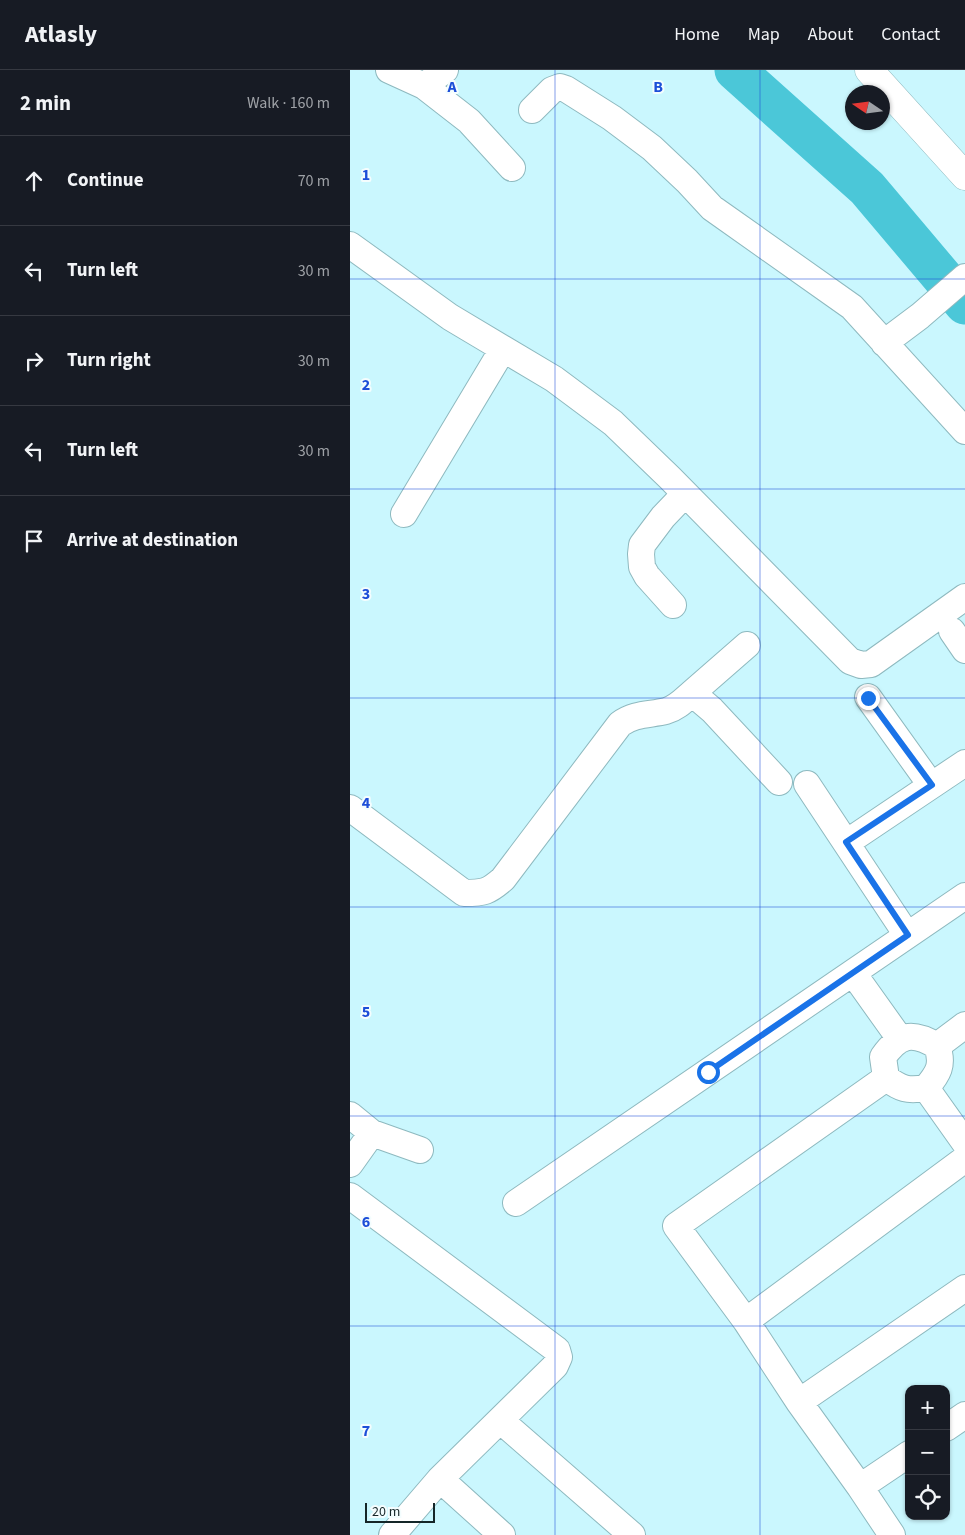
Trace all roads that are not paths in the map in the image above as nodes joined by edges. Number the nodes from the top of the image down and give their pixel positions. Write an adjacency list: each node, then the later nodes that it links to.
1 (389, 70): 4 (street)
2 (445, 70): 4 (street)
3 (869, 70): 7 (main road)
4 (424, 86): 6 (street)
5 (532, 110): 10 (street)
6 (512, 168)
7 (965, 176)
8 (350, 245): 11 (street)
9 (965, 277): 10 (street)
10 (884, 343): 12 (street)
11 (503, 349): 13 (street); 14 (street)
12 (965, 431)
13 (685, 494): 15 (street); 16 (street)
14 (404, 514)
15 (965, 597)
16 (673, 605)
17 (747, 645): 18 (street)
18 (692, 692): 21 (street); 24 (street)
19 (868, 698): 23 (street)
20 (965, 763): 23 (street)
21 (779, 782)
22 (807, 784): 25 (street)
23 (932, 785): 25 (street)
24 (350, 808)
25 (846, 842): 27 (street)
26 (965, 896): 27 (street)
27 (908, 935): 28 (street)
28 (853, 973): 30 (street); 41 (street)
29 (965, 1025): 31 (street)
30 (900, 1039): 31 (street); 32 (street)
31 (937, 1046): 33 (street)
32 (886, 1078): 33 (street); 43 (street)
33 (926, 1088): 36 (street)
34 (350, 1115): 35 (street)
35 (372, 1133): 37 (street); 39 (street)
36 (965, 1143)
37 (420, 1150)
38 (965, 1159): 43 (street)
39 (350, 1164)
40 (350, 1196): 46 (street)
41 (516, 1203)
42 (965, 1288): 44 (street)
43 (746, 1321): 44 (street)
44 (800, 1402): 50 (street)
45 (965, 1415): 47 (street)
46 (500, 1420): 49 (street); 53 (street)
47 (950, 1425)
48 (905, 1457): 50 (street)
49 (440, 1479): 51 (street); 52 (street)
50 (860, 1487): 54 (street)
51 (392, 1535)
52 (502, 1535)
53 (632, 1535)
54 (892, 1535)

